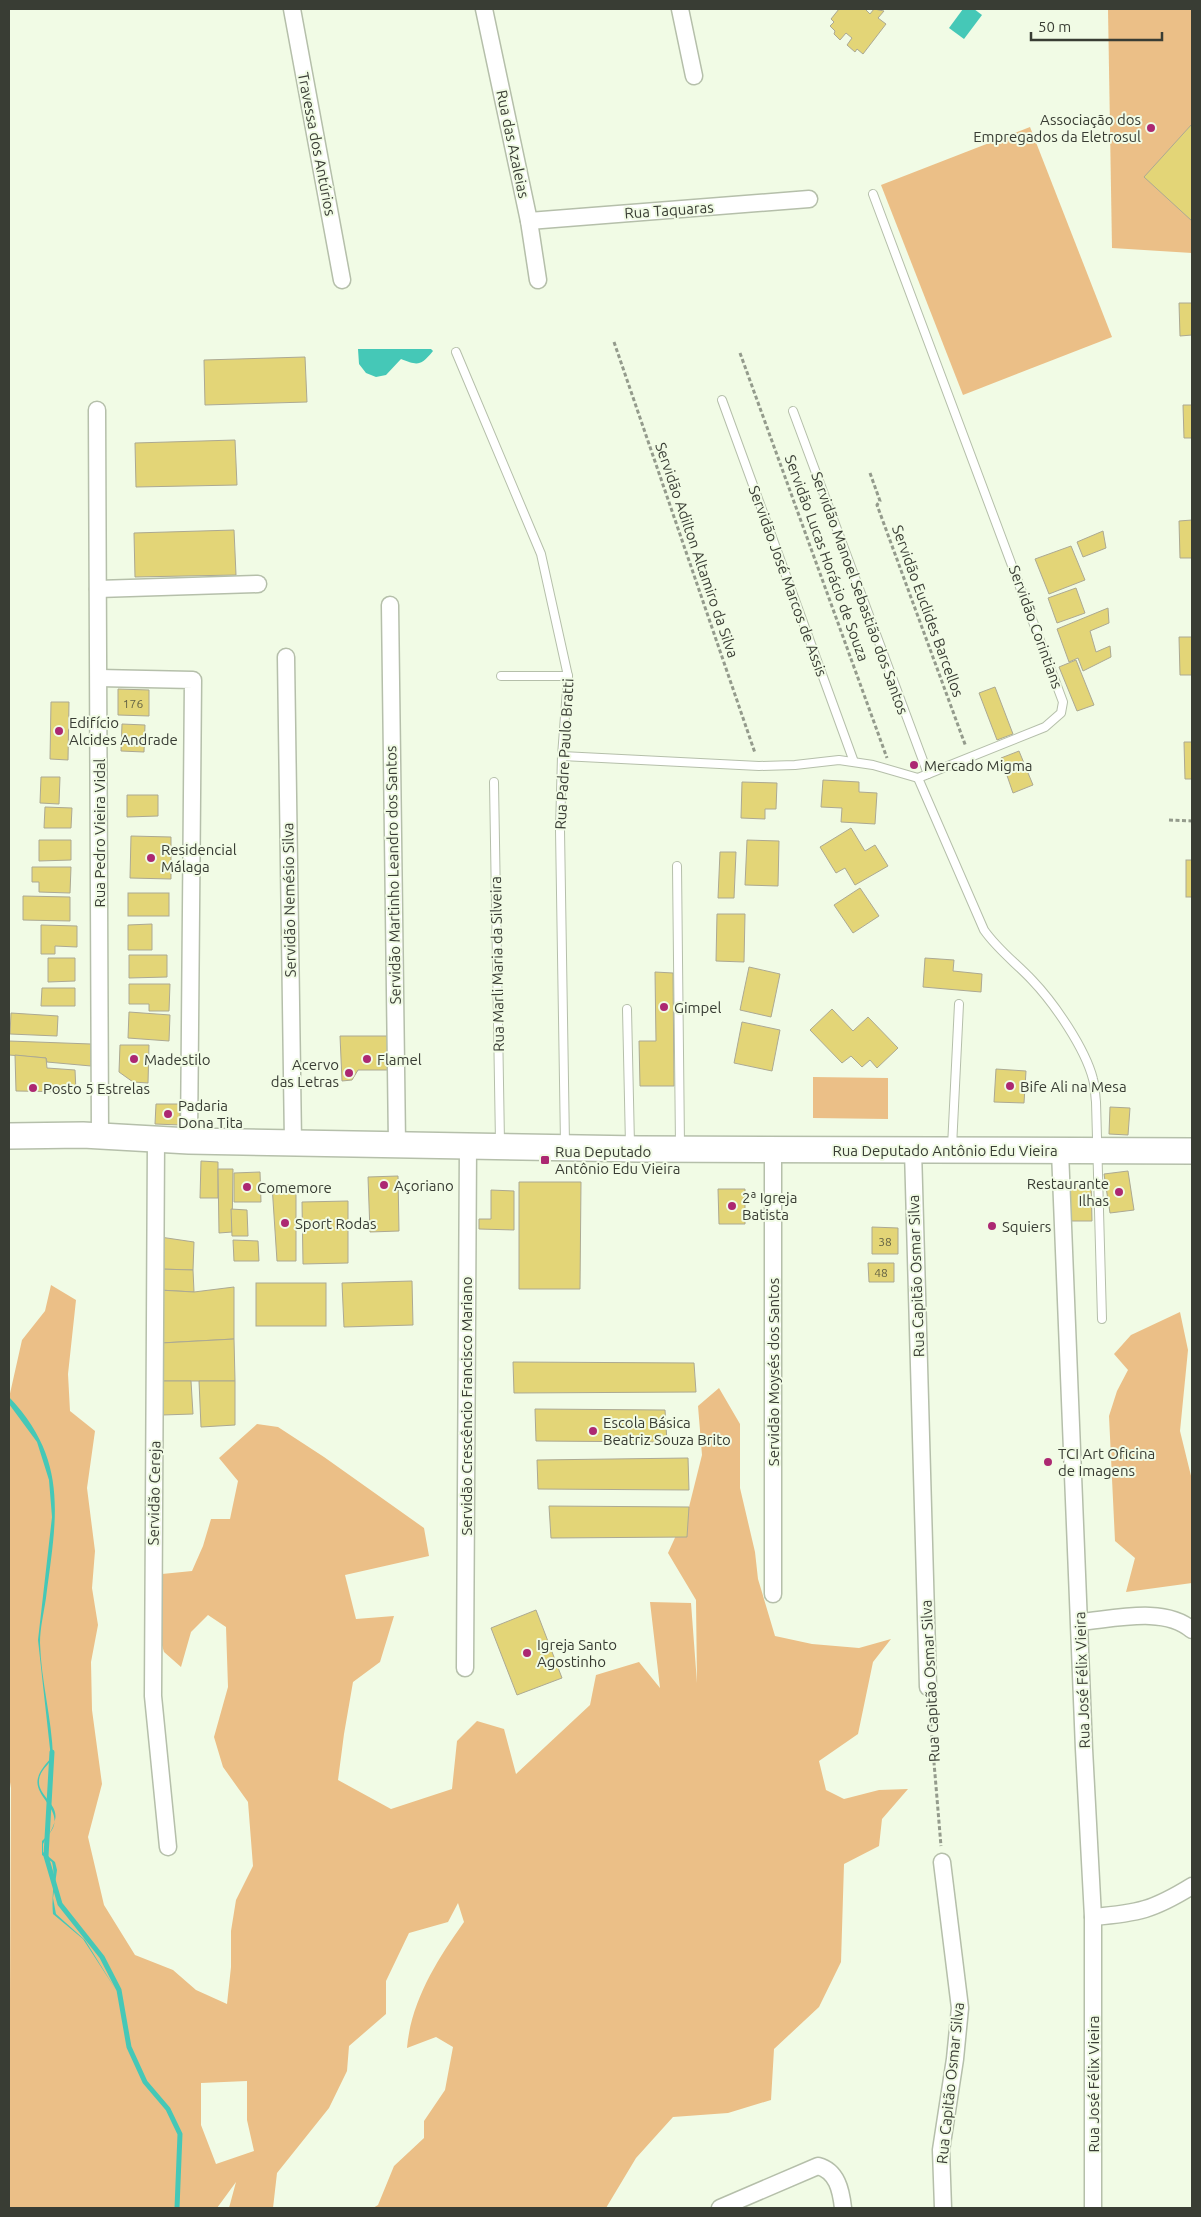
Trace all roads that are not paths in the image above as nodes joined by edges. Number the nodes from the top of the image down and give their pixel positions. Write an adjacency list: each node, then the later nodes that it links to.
1 (292, 9): 8 (street, Travessa dos Antúrios)
2 (484, 9): 7 (street, Rua das Azaleias)
3 (680, 9): 4 (street)
4 (694, 76)
5 (873, 194): 23 (lane, Servidão Corintians)
6 (809, 199): 7 (street, Rua Taquaras)
7 (529, 221): 9 (street, Rua das Azaleias)
8 (342, 280)
9 (538, 280)
10 (456, 352): 19 (lane, Rua Padre Paulo Bratti)
11 (722, 400): 22 (lane, Servidão José Marcos de Assis)
12 (97, 410): 15 (street, Rua Pedro Vieira Vidal)
13 (793, 411): 23 (lane, Servidão Manoel Sebastião dos Santos)
14 (258, 584): 15 (street)
15 (98, 589): 20 (street, Rua Pedro Vieira Vidal)
16 (390, 605): 34 (street, Servidão Martinho Leandro dos Santos)
17 (286, 657): 33 (street, Servidão Nemésio Silva)
18 (501, 676): 19 (lane)
19 (568, 676): 21 (lane, Rua Padre Paulo Bratti)
20 (99, 678): 30 (street, Rua Pedro Vieira Vidal); 32 (street)
21 (562, 756): 22 (lane); 37 (lane, Rua Padre Paulo Bratti)
22 (854, 762): 24 (lane)
23 (928, 774): 24 (lane, Servidão Corintians)
24 (918, 778): 44 (lane)
25 (494, 782): 36 (lane, Rua Marli Maria da Silveira)
26 (677, 866): 39 (lane)
27 (959, 1004): 42 (lane)
28 (627, 1009): 38 (lane)
29 (9, 1136): 30 (main road, Rua Deputado Antônio Edu Vieira)
30 (100, 1136): 31 (main road, Rua Deputado Antônio Edu Vieira)
31 (156, 1139): 32 (main road, Rua Deputado Antônio Edu Vieira); 52 (street, Servidão Cereja)
32 (189, 1141): 33 (main road, Rua Deputado Antônio Edu Vieira)
33 (293, 1143): 34 (main road, Rua Deputado Antônio Edu Vieira)
34 (397, 1144): 35 (main road, Rua Deputado Antônio Edu Vieira)
35 (468, 1145): 36 (main road, Rua Deputado Antônio Edu Vieira); 50 (street, Servidão Crescêncio Francisco Mariano)
36 (500, 1146): 37 (main road, Rua Deputado Antônio Edu Vieira)
37 (565, 1147): 38 (main road, Rua Deputado Antônio Edu Vieira)
38 (630, 1149): 39 (main road, Rua Deputado Antônio Edu Vieira)
39 (680, 1150): 40 (main road, Rua Deputado Antônio Edu Vieira)
40 (773, 1150): 41 (main road, Rua Deputado Antônio Edu Vieira); 47 (street, Servidão Moysés dos Santos)
41 (912, 1150): 42 (main road, Rua Deputado Antônio Edu Vieira); 51 (street, Rua Capitão Osmar Silva)
42 (952, 1150): 43 (main road, Rua Deputado Antônio Edu Vieira)
43 (1060, 1151): 44 (main road, Rua Deputado Antônio Edu Vieira); 48 (street, Rua José Félix Vieira)
44 (1097, 1151): 45 (main road, Rua Deputado Antônio Edu Vieira); 46 (lane)
45 (1192, 1151)
46 (1102, 1319)
47 (773, 1594)
48 (1080, 1622): 49 (street); 55 (street, Rua José Félix Vieira)
49 (1192, 1630)
50 (465, 1668)
51 (928, 1687)
52 (168, 1847)
53 (942, 1862): 58 (street, Rua Capitão Osmar Silva)
54 (1192, 1886): 55 (street)
55 (1094, 1917): 59 (street, Rua José Félix Vieira)
56 (720, 2208): 57 (street)
57 (843, 2208)
58 (943, 2208)
59 (1093, 2208)

